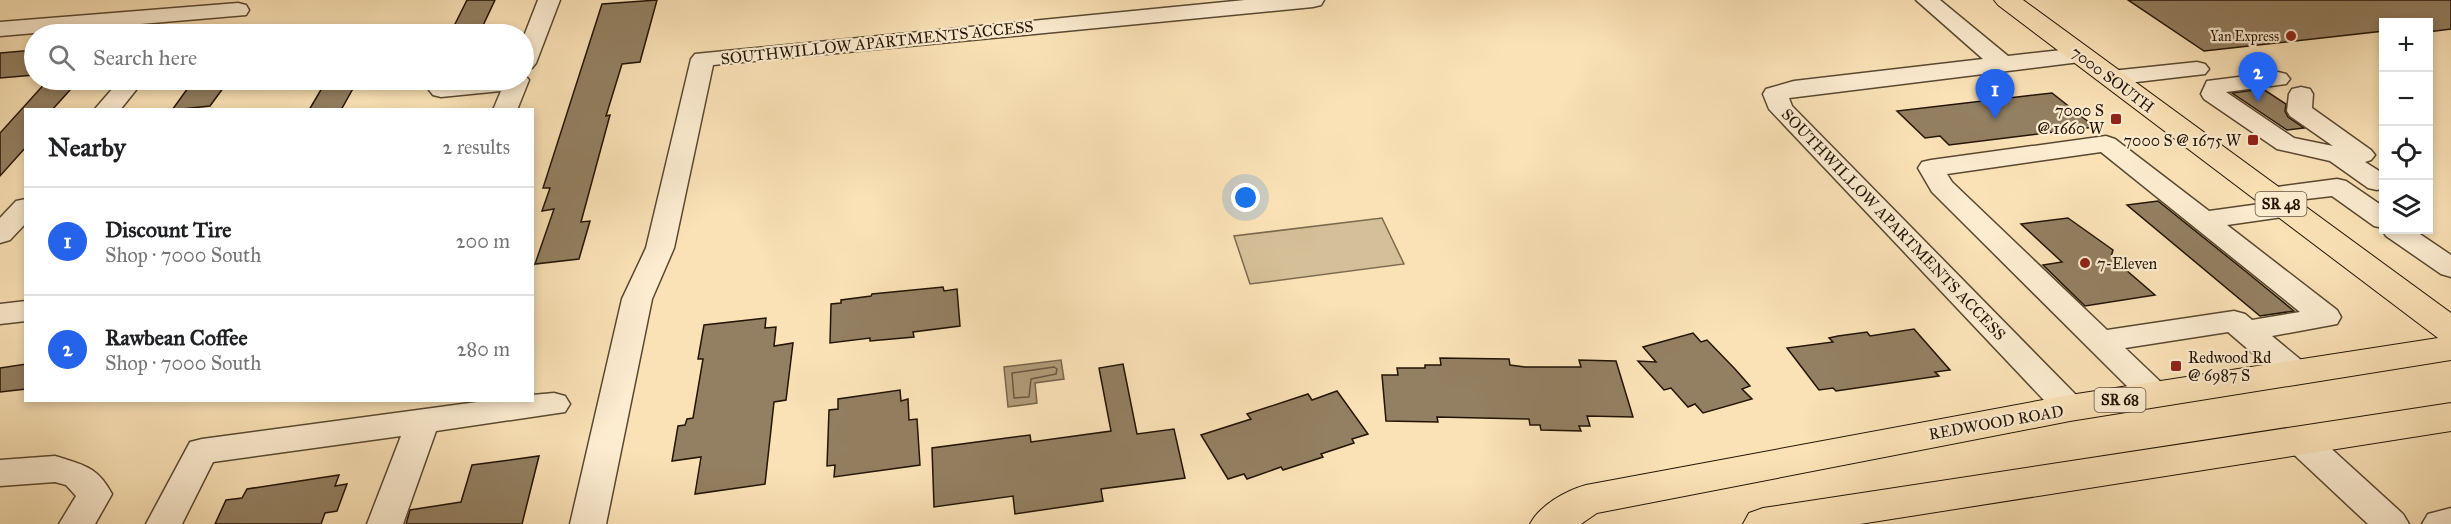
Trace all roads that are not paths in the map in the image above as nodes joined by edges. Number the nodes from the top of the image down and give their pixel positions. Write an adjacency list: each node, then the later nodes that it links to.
1 (549, 0): 10 (street)
2 (1313, 0): 50 (street, SOUTHWILLOW APARTMENTS ACCESS)
3 (1927, 0): 12 (street)
4 (2007, 0): 11 (main road, 7000 SOUTH / SR 48)
5 (246, 5): 6 (street); 7 (street)
6 (51, 24)
7 (211, 24)
8 (24, 27): 9 (street)
9 (0, 29)
10 (534, 36)
11 (2080, 55): 12 (street); 14 (main road, 7000 SOUTH / SR 48)
12 (2003, 64): 41 (street, SOUTHWILLOW APARTMENTS ACCESS)
13 (2197, 69): 14 (street)
14 (2111, 78): 24 (main road, 7000 SOUTH / SR 48)
15 (2278, 79): 22 (street)
16 (123, 90): 19 (street)
17 (512, 90): 20 (street)
18 (2301, 94): 21 (street)
19 (108, 108)
20 (506, 108)
21 (2379, 175)
22 (2379, 176)
23 (24, 201): 25 (street)
24 (2278, 202): 27 (street); 28 (street); 34 (main road, 7000 SOUTH / SR 48)
25 (0, 204)
26 (24, 209): 29 (street)
27 (2379, 217)
28 (2203, 220): 35 (street); 36 (street)
29 (0, 234)
30 (2402, 234): 31 (street)
31 (2451, 268)
32 (24, 311): 33 (street)
33 (0, 314)
34 (2451, 330)
35 (2245, 331): 36 (street); 38 (street)
36 (2101, 341): 39 (street)
37 (2451, 348): 38 (main road, REDWOOD ROAD / SR 68)
38 (2296, 373): 39 (main road, REDWOOD ROAD / SR 68)
39 (2156, 395): 41 (main road, REDWOOD ROAD / SR 68)
40 (554, 404): 43 (street)
41 (2070, 408): 51 (main road, REDWOOD ROAD / SR 68)
42 (2451, 417): 44 (main road)
43 (423, 422): 48 (street); 49 (street)
44 (2301, 441): 52 (main road); 53 (street)
45 (0, 473): 47 (street)
46 (2451, 522): 54 (street)
47 (77, 524)
48 (164, 524)
49 (385, 524)
50 (588, 524)
51 (1550, 524)
52 (1763, 524)
53 (2391, 524)
54 (2440, 524)

